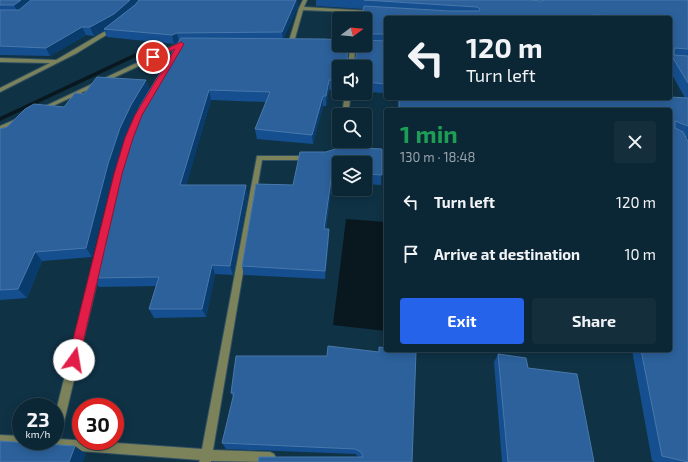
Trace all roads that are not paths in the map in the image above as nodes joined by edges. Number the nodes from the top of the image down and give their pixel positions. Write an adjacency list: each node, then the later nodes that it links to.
1 (305, 0): 2 (street)
2 (301, 8): 3 (street); 6 (street)
3 (380, 13)
4 (120, 24): 12 (street)
5 (283, 44): 6 (street)
6 (291, 44): 7 (street)
7 (304, 44)
8 (372, 46): 9 (street)
9 (384, 47)
10 (173, 57): 14 (street)
11 (0, 60): 12 (street)
12 (57, 61): 13 (street)
13 (0, 90)
14 (36, 112)
15 (29, 115): 16 (street)
16 (0, 129)
17 (340, 148): 23 (street)
18 (105, 228): 19 (street)
19 (64, 399)
20 (0, 440): 21 (street)
21 (12, 440)
22 (64, 442): 23 (street)
23 (206, 459): 24 (street)
24 (284, 459)

